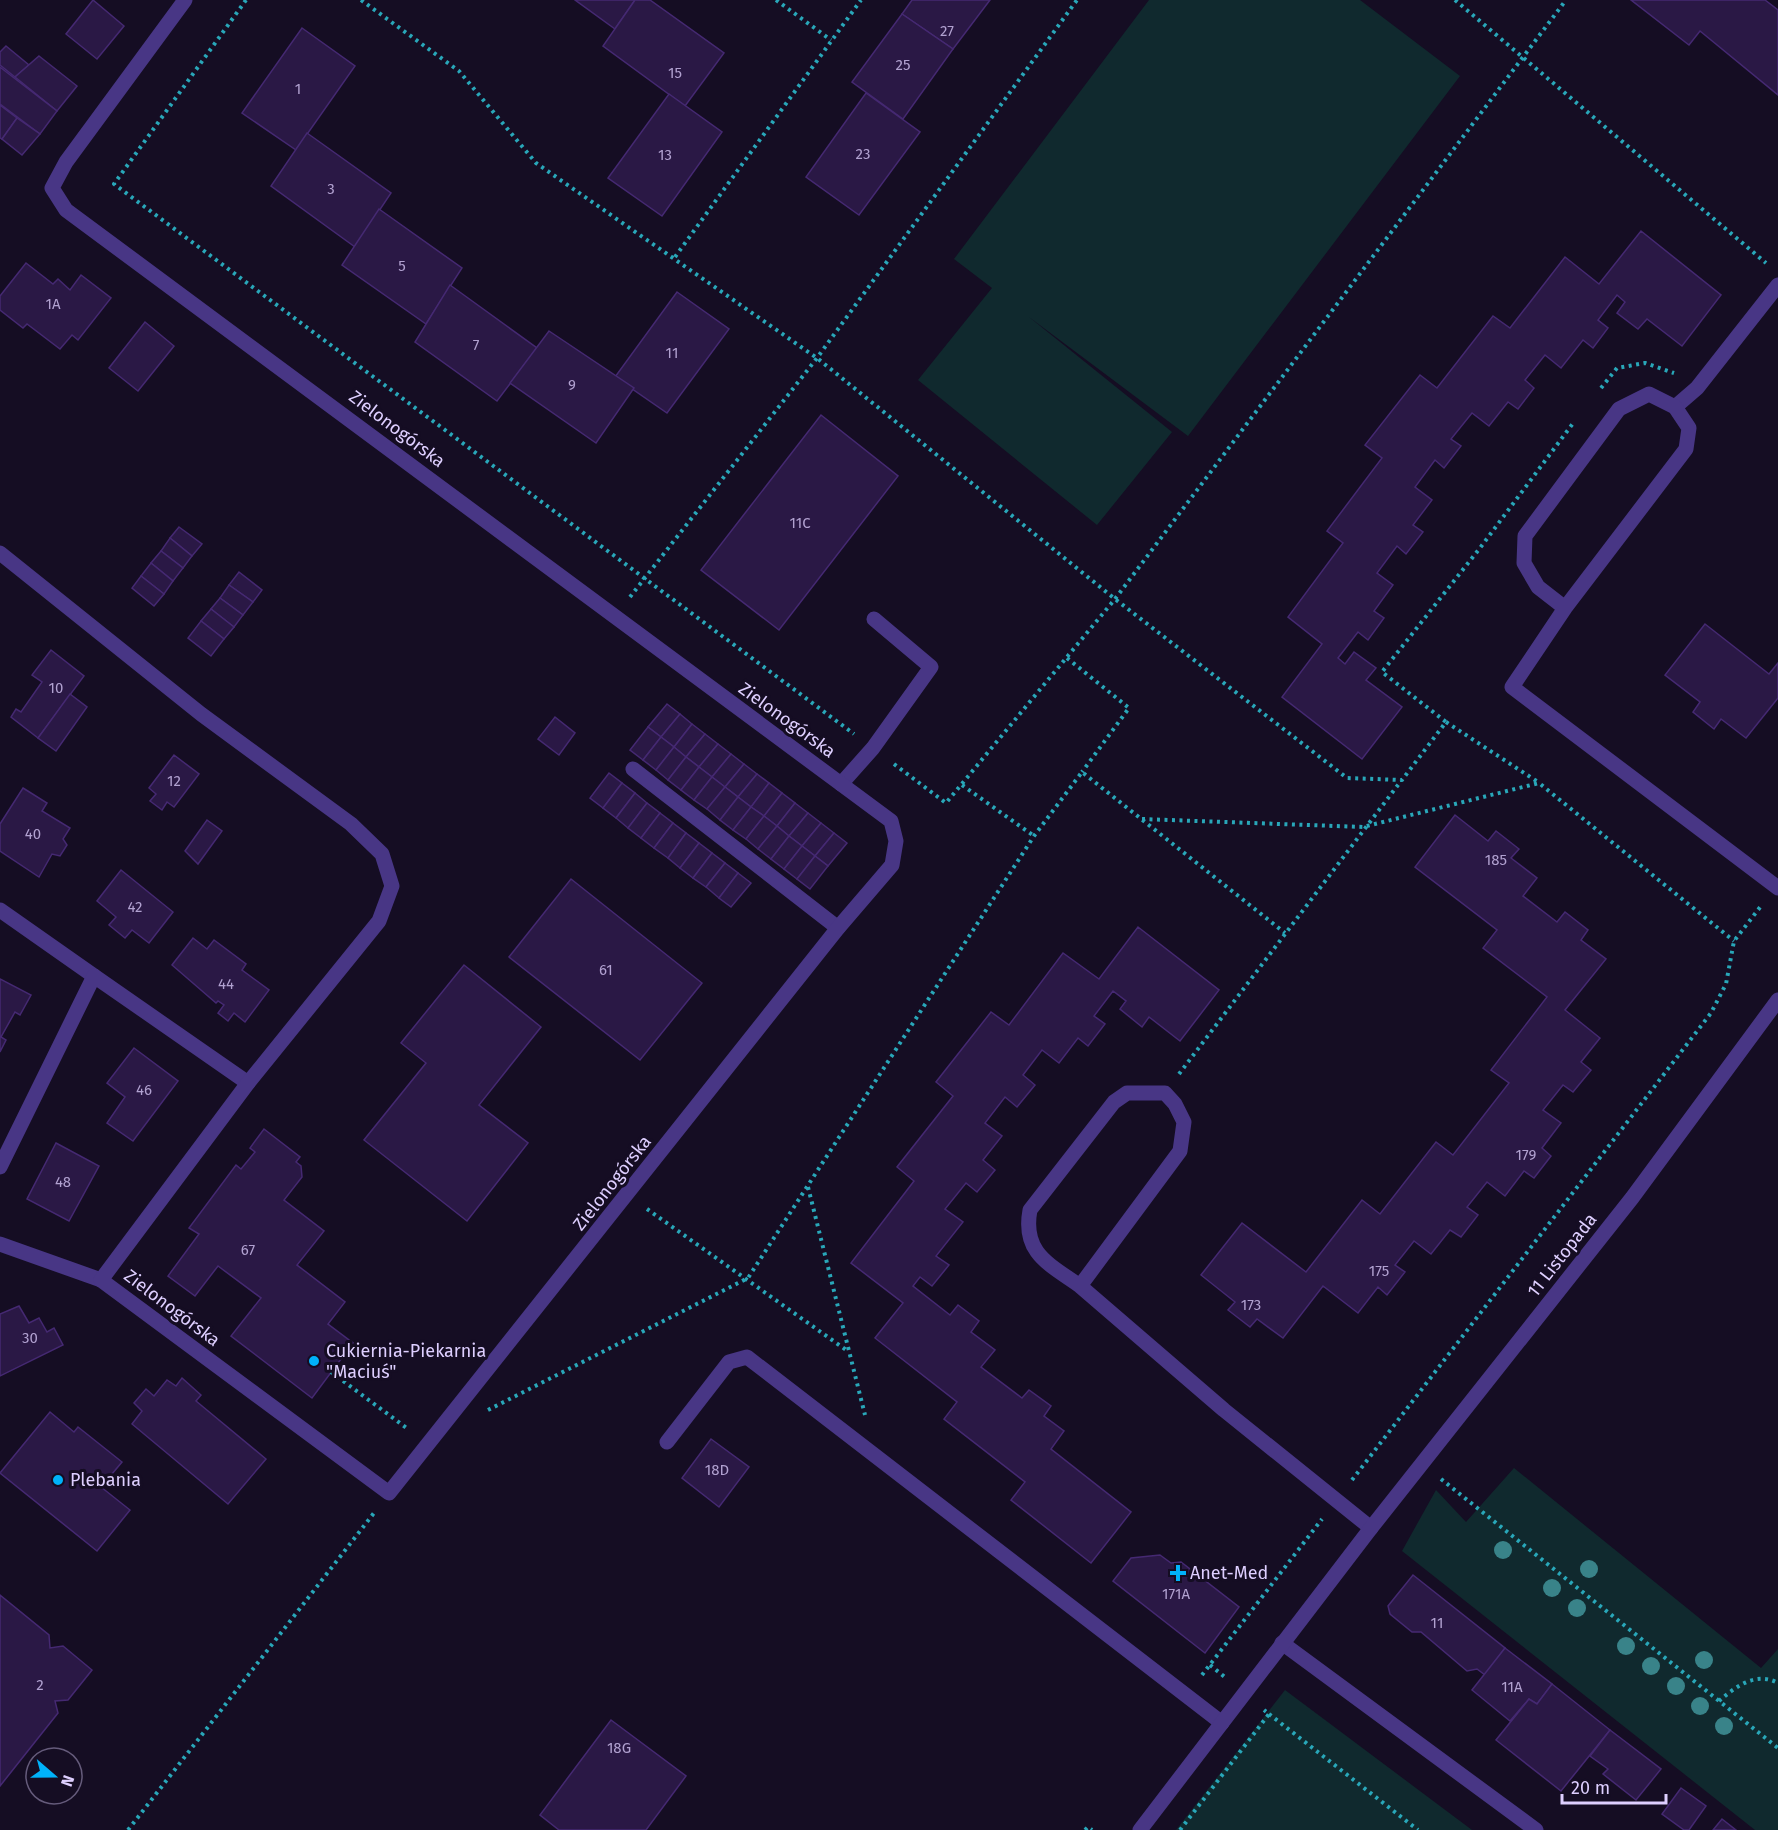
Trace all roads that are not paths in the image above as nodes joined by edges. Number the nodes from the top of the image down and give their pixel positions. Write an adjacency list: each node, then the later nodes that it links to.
1 (185, 0): 8 (street, Zielonogórska)
2 (1778, 285): 3 (street)
3 (1675, 407): 5 (street); 5 (street)
4 (0, 553): 14 (street, Zielonogórska)
5 (1565, 608): 9 (street)
6 (874, 619): 8 (street)
7 (633, 769): 11 (street)
8 (841, 784): 11 (street, Zielonogórska)
9 (1777, 887)
10 (0, 910): 12 (street)
11 (838, 928): 17 (street, Zielonogórska)
12 (94, 976): 14 (street); 15 (street)
13 (1778, 1000): 20 (street, 11 Listopada)
14 (248, 1083): 17 (street, Zielonogórska)
15 (0, 1167)
16 (0, 1244): 17 (street)
17 (101, 1280)
18 (1080, 1286): 18 (street); 20 (street)
19 (667, 1442): 22 (street)
20 (1371, 1528): 21 (street, 11 Listopada)
21 (1282, 1643): 22 (street, 11 Listopada); 24 (street)
22 (1222, 1723): 23 (street, 11 Listopada)
23 (1140, 1830)
24 (1536, 1830)

